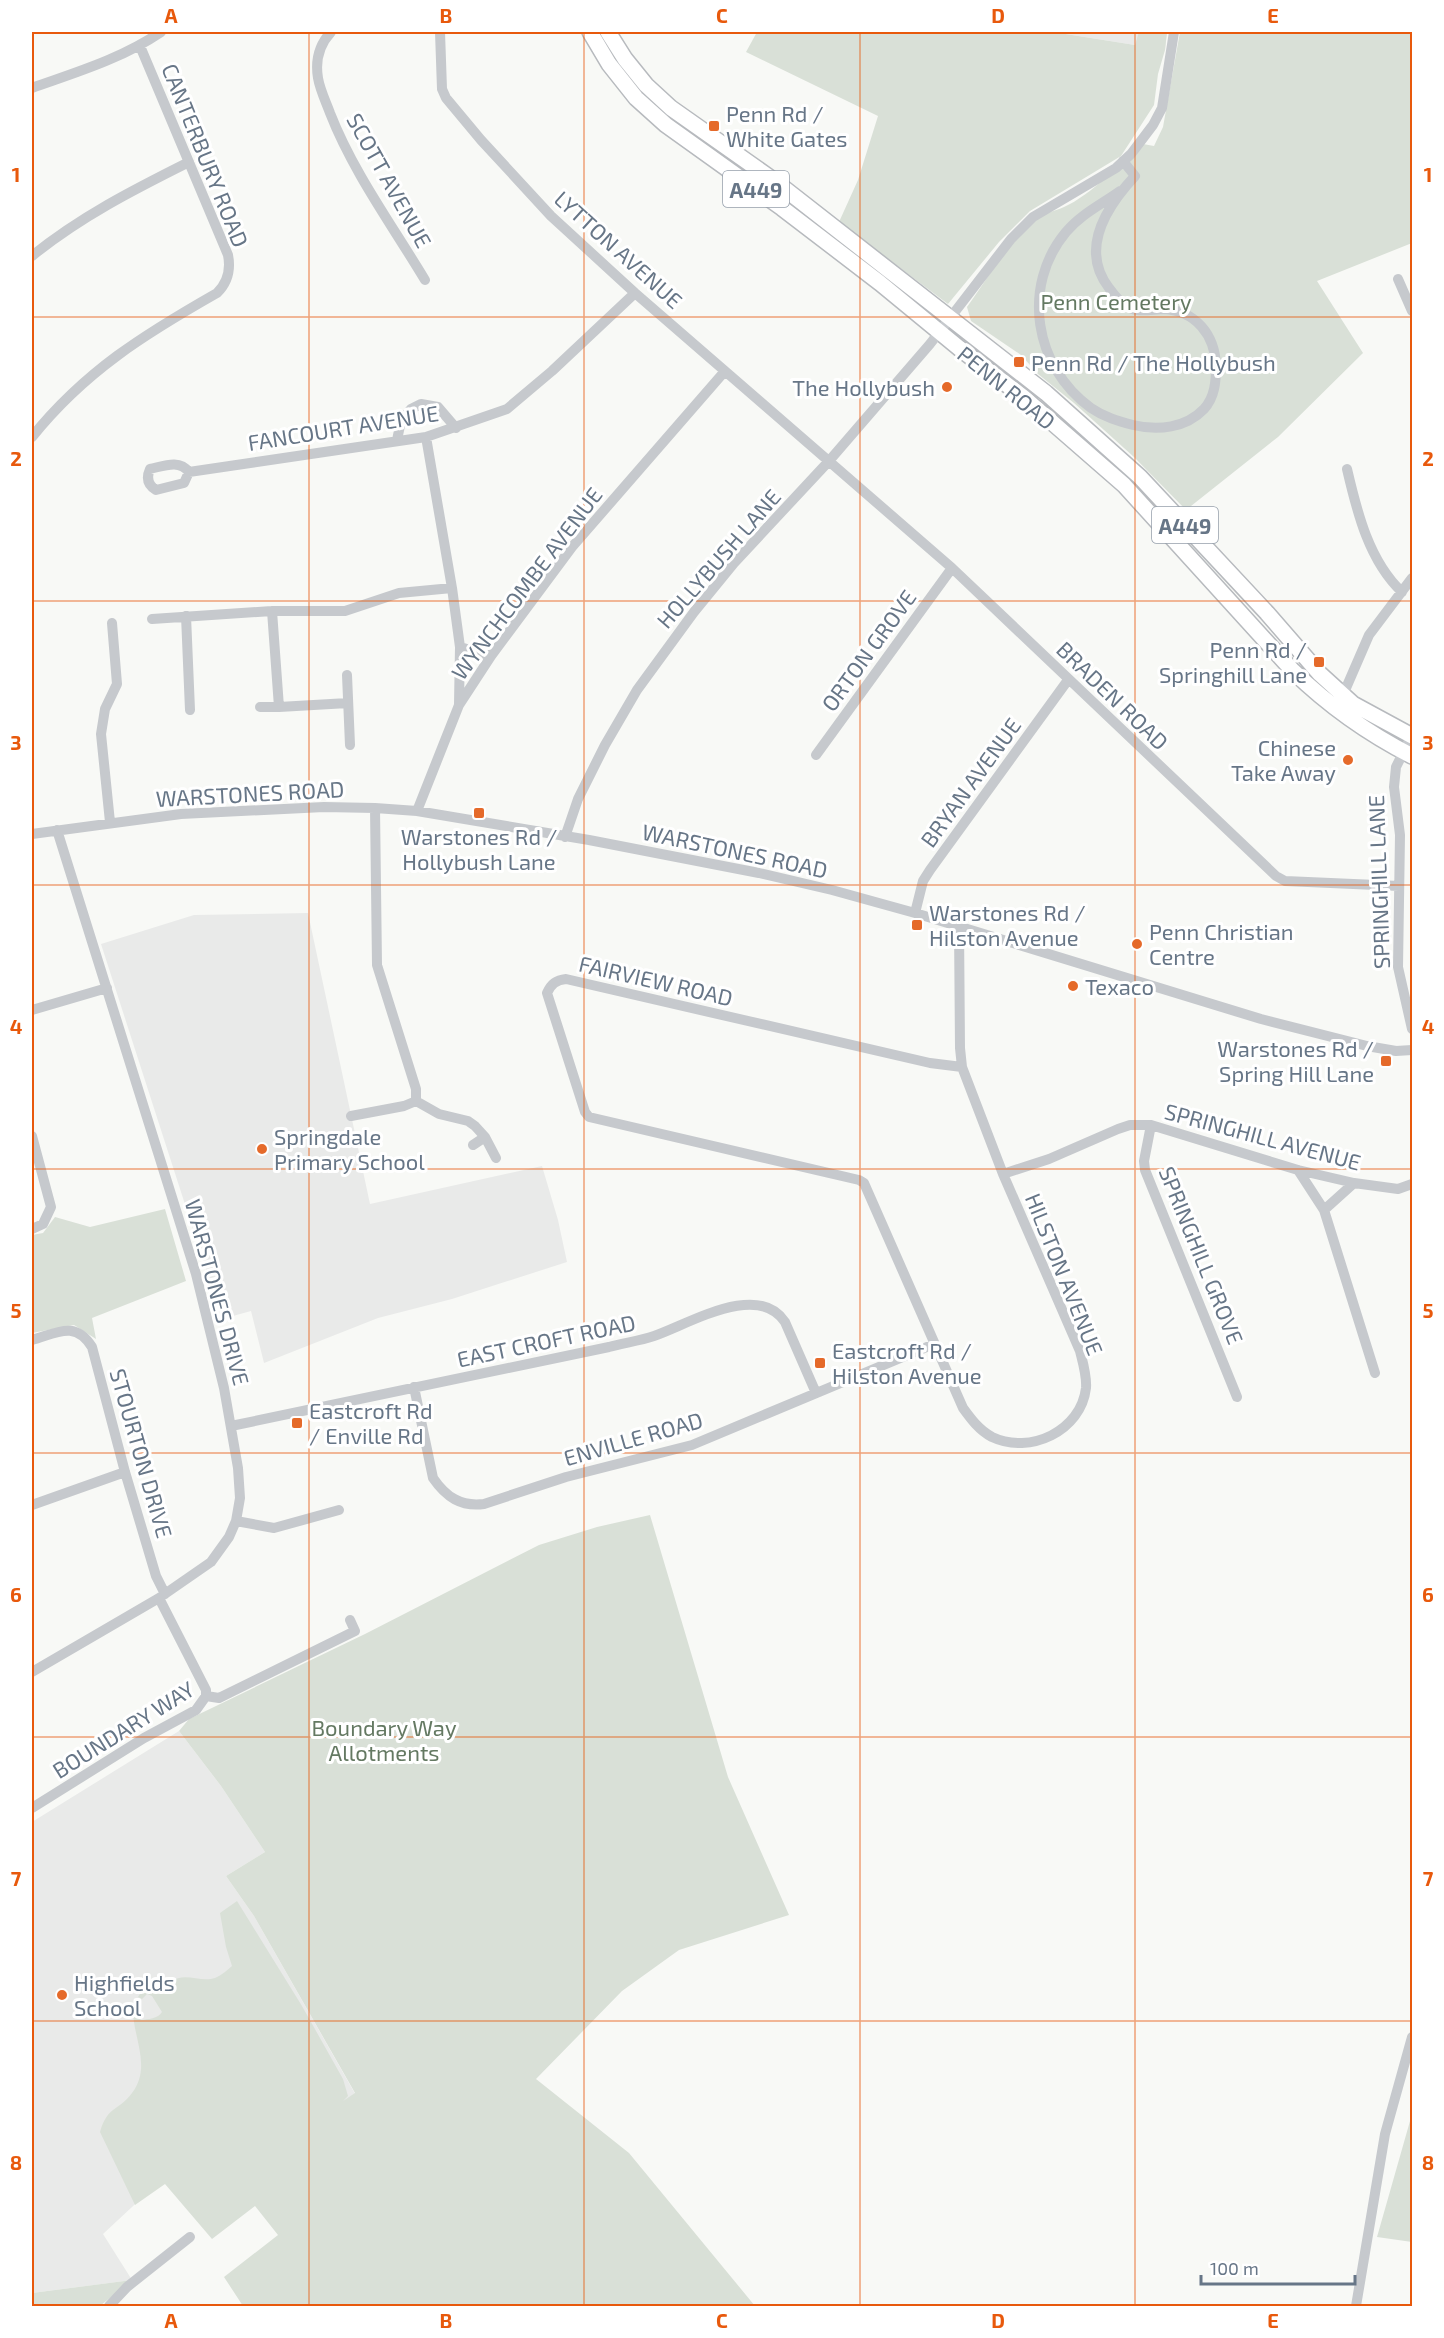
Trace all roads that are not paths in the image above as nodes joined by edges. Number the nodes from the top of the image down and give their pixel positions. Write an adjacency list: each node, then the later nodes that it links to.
1 (161, 32): 7 (street)
2 (331, 32): 14 (street, SCOTT AVENUE)
3 (440, 32): 15 (street, LYTTON AVENUE)
4 (590, 32): 17 (highway, PENN ROAD / A449)
5 (608, 32): 17 (highway, PENN ROAD / A449)
6 (1174, 32): 9 (street, HOLLYBUSH LANE)
7 (140, 46): 8 (street); 10 (street, CANTERBURY ROAD)
8 (32, 88)
9 (1123, 161): 11 (street); 17 (street, HOLLYBUSH LANE)
10 (189, 162): 12 (street); 20 (street, CANTERBURY ROAD)
11 (1120, 191): 11 (street)
12 (32, 256)
13 (1398, 279): 16 (street)
14 (425, 280)
15 (635, 293): 18 (street, LYTTON AVENUE); 19 (street, FANCOURT AVENUE)
16 (1413, 311)
17 (945, 326): 23 (street, HOLLYBUSH LANE); 38 (highway, PENN ROAD / A449); 46 (highway, PENN ROAD / A449)
18 (725, 371): 23 (street, LYTTON AVENUE); 35 (street, WYNCHCOMBE AVENUE)
19 (456, 428): 21 (street, FANCOURT AVENUE); 22 (street)
20 (32, 437)
21 (426, 437): 22 (street, FANCOURT AVENUE); 28 (street)
22 (397, 440): 25 (street, FANCOURT AVENUE)
23 (829, 461): 26 (street, BRADEN ROAD); 53 (street, HOLLYBUSH LANE)
24 (1347, 470): 29 (street)
25 (189, 472)
26 (952, 568): 37 (street, BRADEN ROAD); 47 (street, ORTON GROVE)
27 (1413, 578): 29 (street)
28 (452, 588): 30 (street); 34 (street)
29 (1402, 592): 38 (street)
30 (272, 611): 31 (street); 41 (street)
31 (186, 616): 32 (street); 43 (street)
32 (152, 618)
33 (112, 623): 50 (street)
34 (460, 647): 35 (street); 40 (street)
35 (490, 656): 40 (street, WYNCHCOMBE AVENUE)
36 (347, 675): 39 (street)
37 (1068, 680): 54 (street, BRADEN ROAD); 55 (street, BRYAN AVENUE)
38 (1343, 695): 44 (highway, PENN ROAD / A449)
39 (348, 703): 41 (street); 45 (street)
40 (459, 705): 49 (street, WYNCHCOMBE AVENUE)
41 (279, 707): 42 (street)
42 (260, 708)
43 (190, 710)
44 (1412, 736): 46 (street, SPRINGHILL LANE)
45 (350, 745)
46 (1408, 754): 54 (street, SPRINGHILL LANE)
47 (816, 755)
48 (375, 808): 49 (street, WARSTONES ROAD); 50 (street, WARSTONES ROAD); 62 (street)
49 (417, 812): 53 (street, WARSTONES ROAD)
50 (110, 822): 51 (street, WARSTONES ROAD)
51 (57, 830): 52 (street, WARSTONES ROAD); 57 (street, WARSTONES DRIVE)
52 (32, 834)
53 (565, 837): 55 (street, WARSTONES ROAD)
54 (1399, 886): 59 (street, SPRINGHILL LANE)
55 (915, 913): 56 (street, WARSTONES ROAD)
56 (959, 926): 60 (street, WARSTONES ROAD); 61 (street, HILSTON AVENUE)
57 (107, 988): 58 (street); 82 (street, WARSTONES DRIVE)
58 (32, 1010)
59 (1413, 1029)
60 (1412, 1049)
61 (962, 1067): 70 (street, HILSTON AVENUE); 73 (street, FAIRVIEW ROAD)
62 (416, 1101): 63 (street); 66 (street)
63 (351, 1116)
64 (1151, 1125): 69 (street, SPRINGHILL AVENUE); 70 (street, SPRINGHILL AVENUE); 81 (street, SPRINGHILL GROVE)
65 (32, 1136): 75 (street)
66 (485, 1137): 67 (street); 68 (street)
67 (473, 1145)
68 (496, 1158)
69 (1298, 1170): 71 (street, SPRINGHILL AVENUE); 74 (street)
70 (1003, 1174): 77 (street, HILSTON AVENUE)
71 (1354, 1183): 72 (street, SPRINGHILL AVENUE); 74 (street)
72 (1413, 1184)
73 (868, 1189): 77 (street, HILSTON AVENUE)
74 (1324, 1210): 78 (street)
75 (32, 1229)
76 (32, 1340): 83 (street, STOURTON DRIVE)
77 (934, 1344): 80 (street, ENVILLE ROAD)
78 (1375, 1372)
79 (414, 1387): 80 (street, EAST CROFT ROAD); 80 (street, ENVILLE ROAD); 82 (street, EAST CROFT ROAD)
80 (816, 1393)
81 (1238, 1397)
82 (231, 1426): 86 (street, WARSTONES DRIVE)
83 (125, 1472): 84 (street); 87 (street, STOURTON DRIVE)
84 (32, 1505)
85 (339, 1510): 86 (street)
86 (236, 1521): 87 (street, WARSTONES DRIVE)
87 (162, 1596): 89 (street, WARSTONES DRIVE); 90 (street, STOURTON DRIVE)
88 (350, 1620): 90 (street, BOUNDARY WAY)
89 (32, 1671)
90 (206, 1696): 91 (street, BOUNDARY WAY)
91 (32, 1808)
92 (1413, 2037): 95 (street)
93 (190, 2237): 94 (street)
94 (109, 2307)
95 (1356, 2307)

